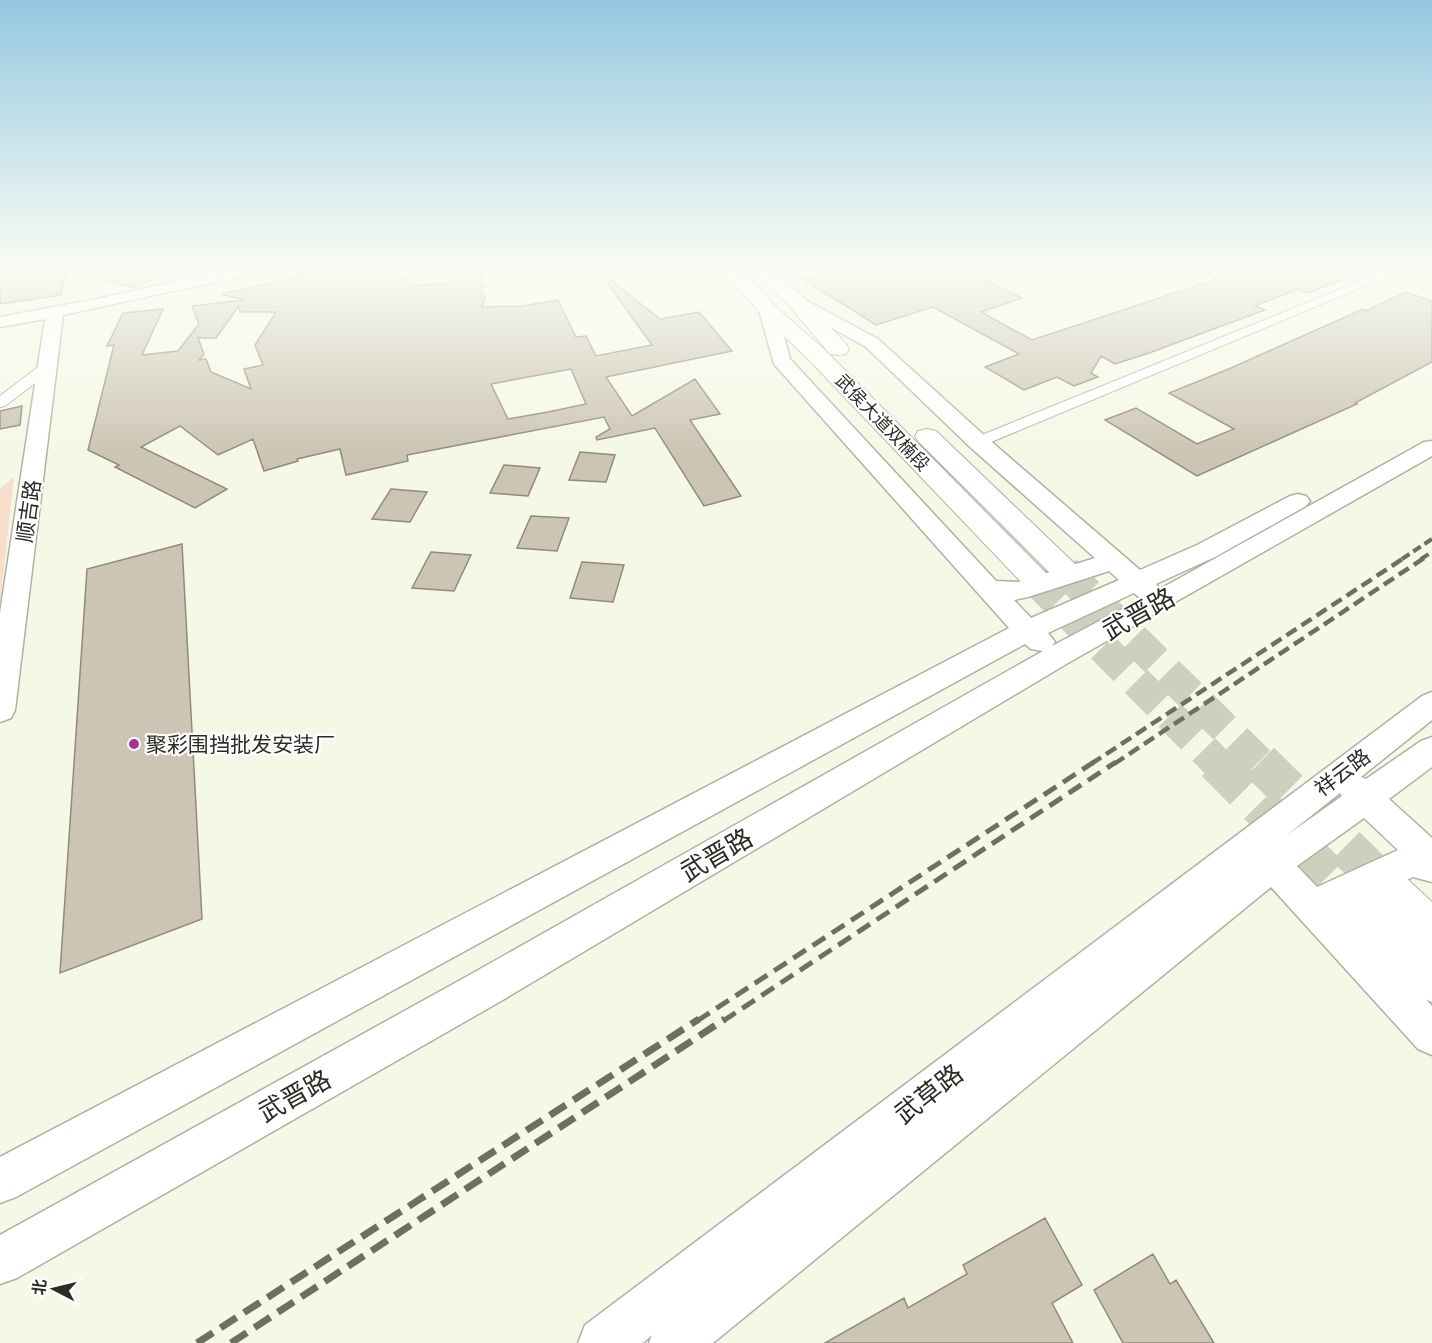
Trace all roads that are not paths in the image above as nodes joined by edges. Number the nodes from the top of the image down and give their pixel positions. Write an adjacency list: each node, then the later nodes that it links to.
1 (53, 329): 7 (street, 顺吉路)
2 (773, 329): 15 (street)
3 (789, 329): 14 (main road, 武侯大道双楠段)
4 (820, 329): 13 (main road, 武侯大道双楠段)
5 (847, 329): 10 (street)
6 (1254, 329): 10 (street)
7 (47, 367): 8 (street); 20 (street, 顺吉路)
8 (0, 403)
9 (1432, 429): 16 (street, 武晋路)
10 (978, 442): 12 (street)
11 (1432, 447): 16 (street, 武晋路)
12 (1109, 556): 15 (street); 16 (street)
13 (1065, 571)
14 (1035, 579)
15 (990, 589): 17 (street)
16 (1148, 591): 17 (street, 武晋路); 18 (street, 武晋路)
17 (1027, 631): 18 (street); 31 (street, 武晋路)
18 (1058, 656): 32 (street, 武晋路)
19 (1432, 704): 22 (street, 祥云路)
20 (0, 710)
21 (1432, 750): 23 (street, 祥云路)
22 (1338, 775): 23 (street); 24 (street, 祥云路)
23 (1366, 800): 24 (street, 祥云路); 25 (street)
24 (1262, 853): 27 (street); 33 (street, 武草路); 35 (street, 武草路)
25 (1432, 860)
26 (1432, 866): 27 (street)
27 (1357, 905): 28 (main road); 29 (main road); 30 (street)
28 (1432, 931)
29 (1432, 980)
30 (1432, 1035)
31 (0, 1181)
32 (0, 1260)
33 (641, 1330): 34 (street, 武草路)
34 (603, 1343)
35 (674, 1343)

